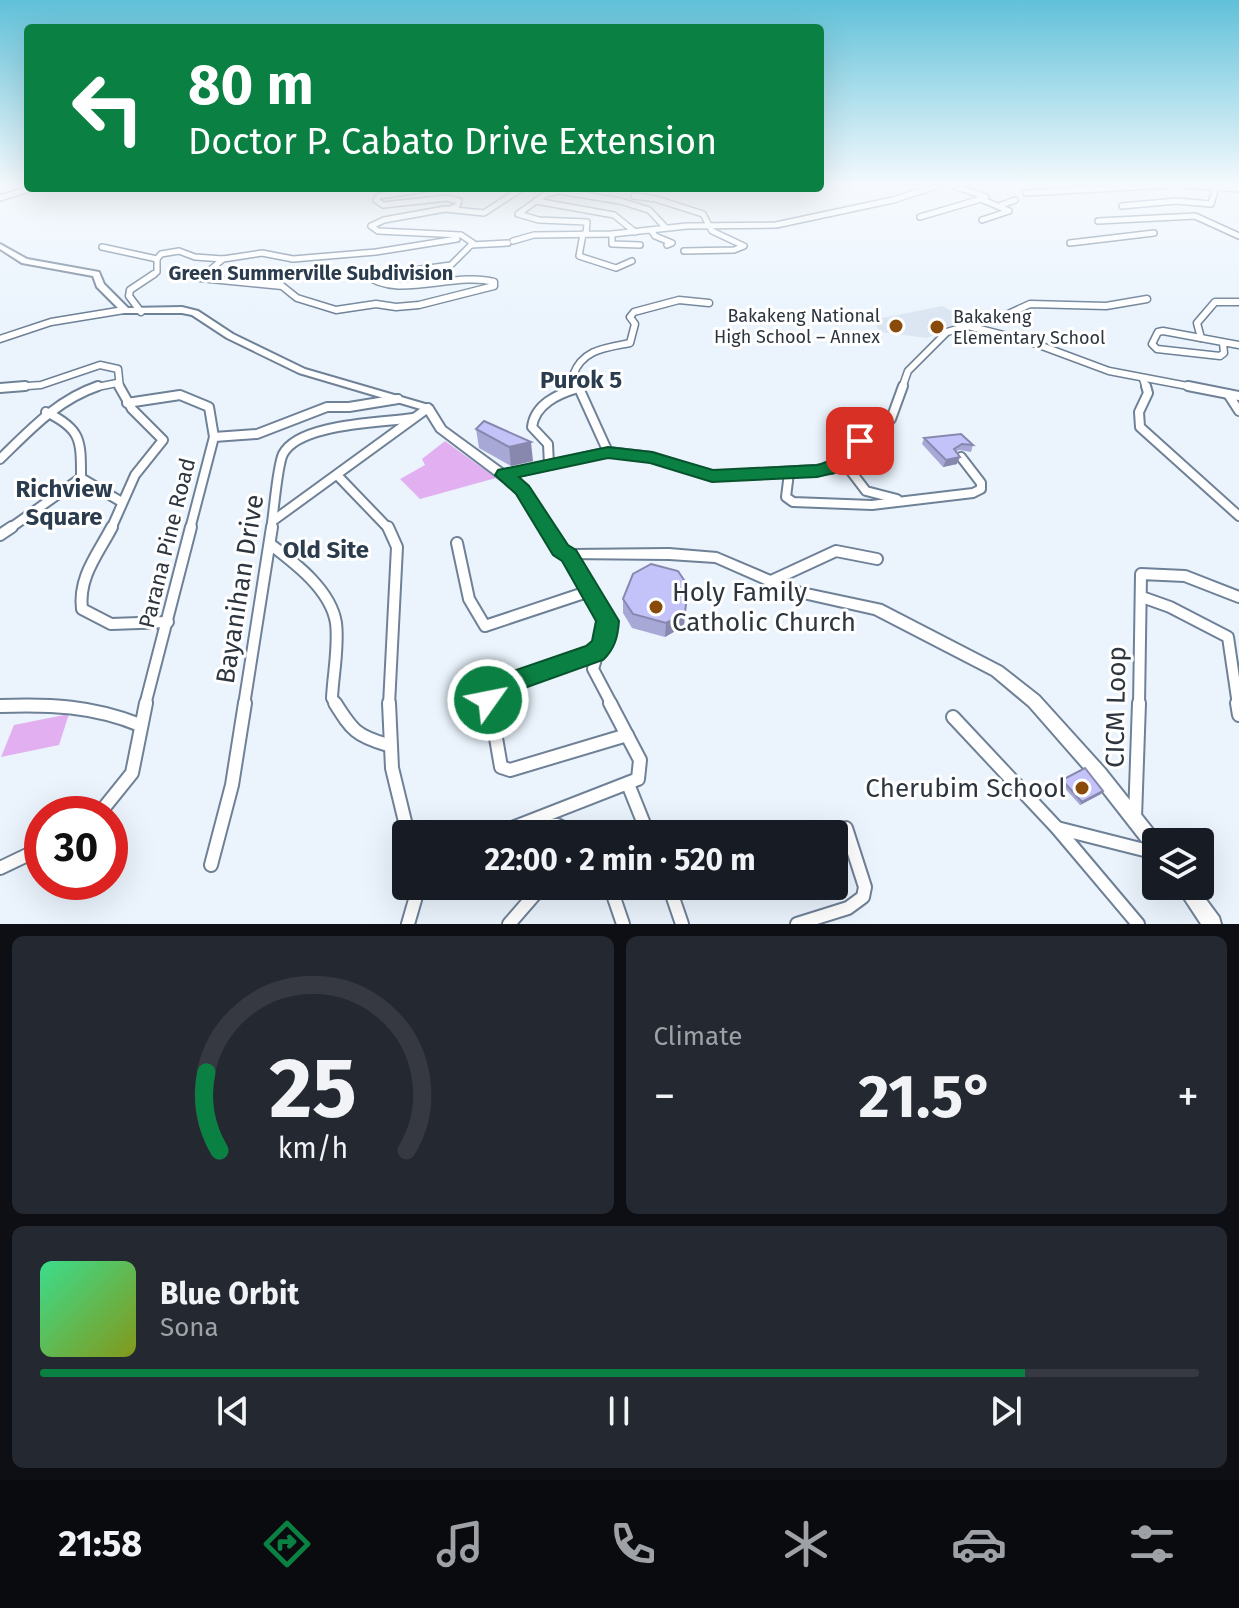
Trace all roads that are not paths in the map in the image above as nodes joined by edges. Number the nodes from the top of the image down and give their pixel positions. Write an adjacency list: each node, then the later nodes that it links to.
1 (374, 228): 13 (street)
2 (587, 228): 10 (street)
3 (631, 228): 8 (street)
4 (666, 228): 7 (street)
5 (710, 228): 20 (street)
6 (1109, 228): 12 (street)
7 (651, 230): 8 (street); 17 (street)
8 (635, 232): 11 (street)
9 (1154, 233): 12 (street)
10 (585, 234): 11 (street); 15 (street); 23 (street)
11 (612, 234): 16 (street)
12 (1121, 236): 14 (street)
13 (468, 237): 15 (street); 22 (street)
14 (1070, 243)
15 (471, 245): 22 (street)
16 (640, 245)
17 (667, 245)
18 (0, 246): 27 (main road)
19 (102, 247): 21 (street)
20 (684, 251)
21 (157, 259): 22 (street); 28 (street)
22 (223, 259)
23 (632, 261)
24 (1147, 299): 29 (street)
25 (1239, 302): 30 (street)
26 (709, 303): 37 (street)
27 (124, 310): 28 (main road); 31 (street)
28 (141, 312): 40 (main road)
29 (967, 326): 34 (street); 51 (street)
30 (1201, 338): 32 (street); 32 (street)
31 (0, 339)
32 (1223, 343): 33 (street)
33 (1239, 345)
34 (1143, 379): 38 (street); 58 (street)
35 (117, 383): 36 (street); 41 (street); 44 (street)
36 (0, 388)
37 (578, 388): 47 (street); 50 (street)
38 (1228, 394): 39 (street); 43 (street)
39 (1239, 396)
40 (398, 399): 42 (main road); 46 (street)
41 (127, 403): 46 (street, Parana Pine Road); 57 (street)
42 (428, 408): 45 (street); 54 (main road)
43 (1239, 411)
44 (46, 412): 49 (street); 55 (street)
45 (413, 418): 53 (street); 59 (street, Bayanihan Drive)
46 (214, 437): 69 (street, Parana Pine Road)
47 (608, 452): 50 (street); 52 (street)
48 (961, 457): 56 (street)
49 (0, 459)
50 (549, 465): 54 (street)
51 (840, 466): 52 (street); 56 (street)
52 (789, 473): 56 (street)
53 (337, 475): 59 (street); 76 (street)
54 (504, 475): 63 (main road)
55 (81, 478): 57 (street); 60 (street)
56 (901, 500)
57 (120, 501): 69 (street)
58 (1239, 518)
59 (274, 520): 62 (street, Bayanihan Drive)
60 (0, 535)
61 (457, 543): 66 (street)
62 (270, 544): 76 (street); 88 (street, Bayanihan Drive)
63 (569, 555): 65 (main road); 66 (street)
64 (877, 559): 65 (street)
65 (771, 581): 79 (main road)
66 (590, 591): 70 (street)
67 (1142, 597): 68 (street, CICM Loop); 72 (street); 79 (street, CICM Loop)
68 (1239, 597)
69 (168, 622): 74 (street, Parana Pine Road)
70 (595, 653): 75 (street); 75 (street)
71 (0, 706): 74 (street)
72 (1239, 715)
73 (953, 717): 83 (street)
74 (140, 725): 78 (street, Parana Pine Road)
75 (627, 735): 77 (street)
76 (388, 745): 80 (street)
77 (628, 784): 81 (street); 82 (street)
78 (113, 796)
79 (1135, 818): 84 (main road)
80 (402, 820)
81 (531, 820)
82 (642, 820)
83 (1057, 828): 86 (street); 100 (street)
84 (1142, 828)
85 (848, 834): 99 (street)
86 (1142, 849)
87 (24, 857): 89 (street)
88 (211, 865)
89 (0, 868)
90 (415, 900): 95 (street)
91 (530, 900): 96 (street)
92 (615, 900): 97 (street)
93 (674, 900): 98 (street)
94 (1195, 900): 101 (main road)
95 (408, 924)
96 (509, 924)
97 (623, 924)
98 (682, 924)
99 (797, 924)
100 (1138, 924)
101 (1212, 924)

